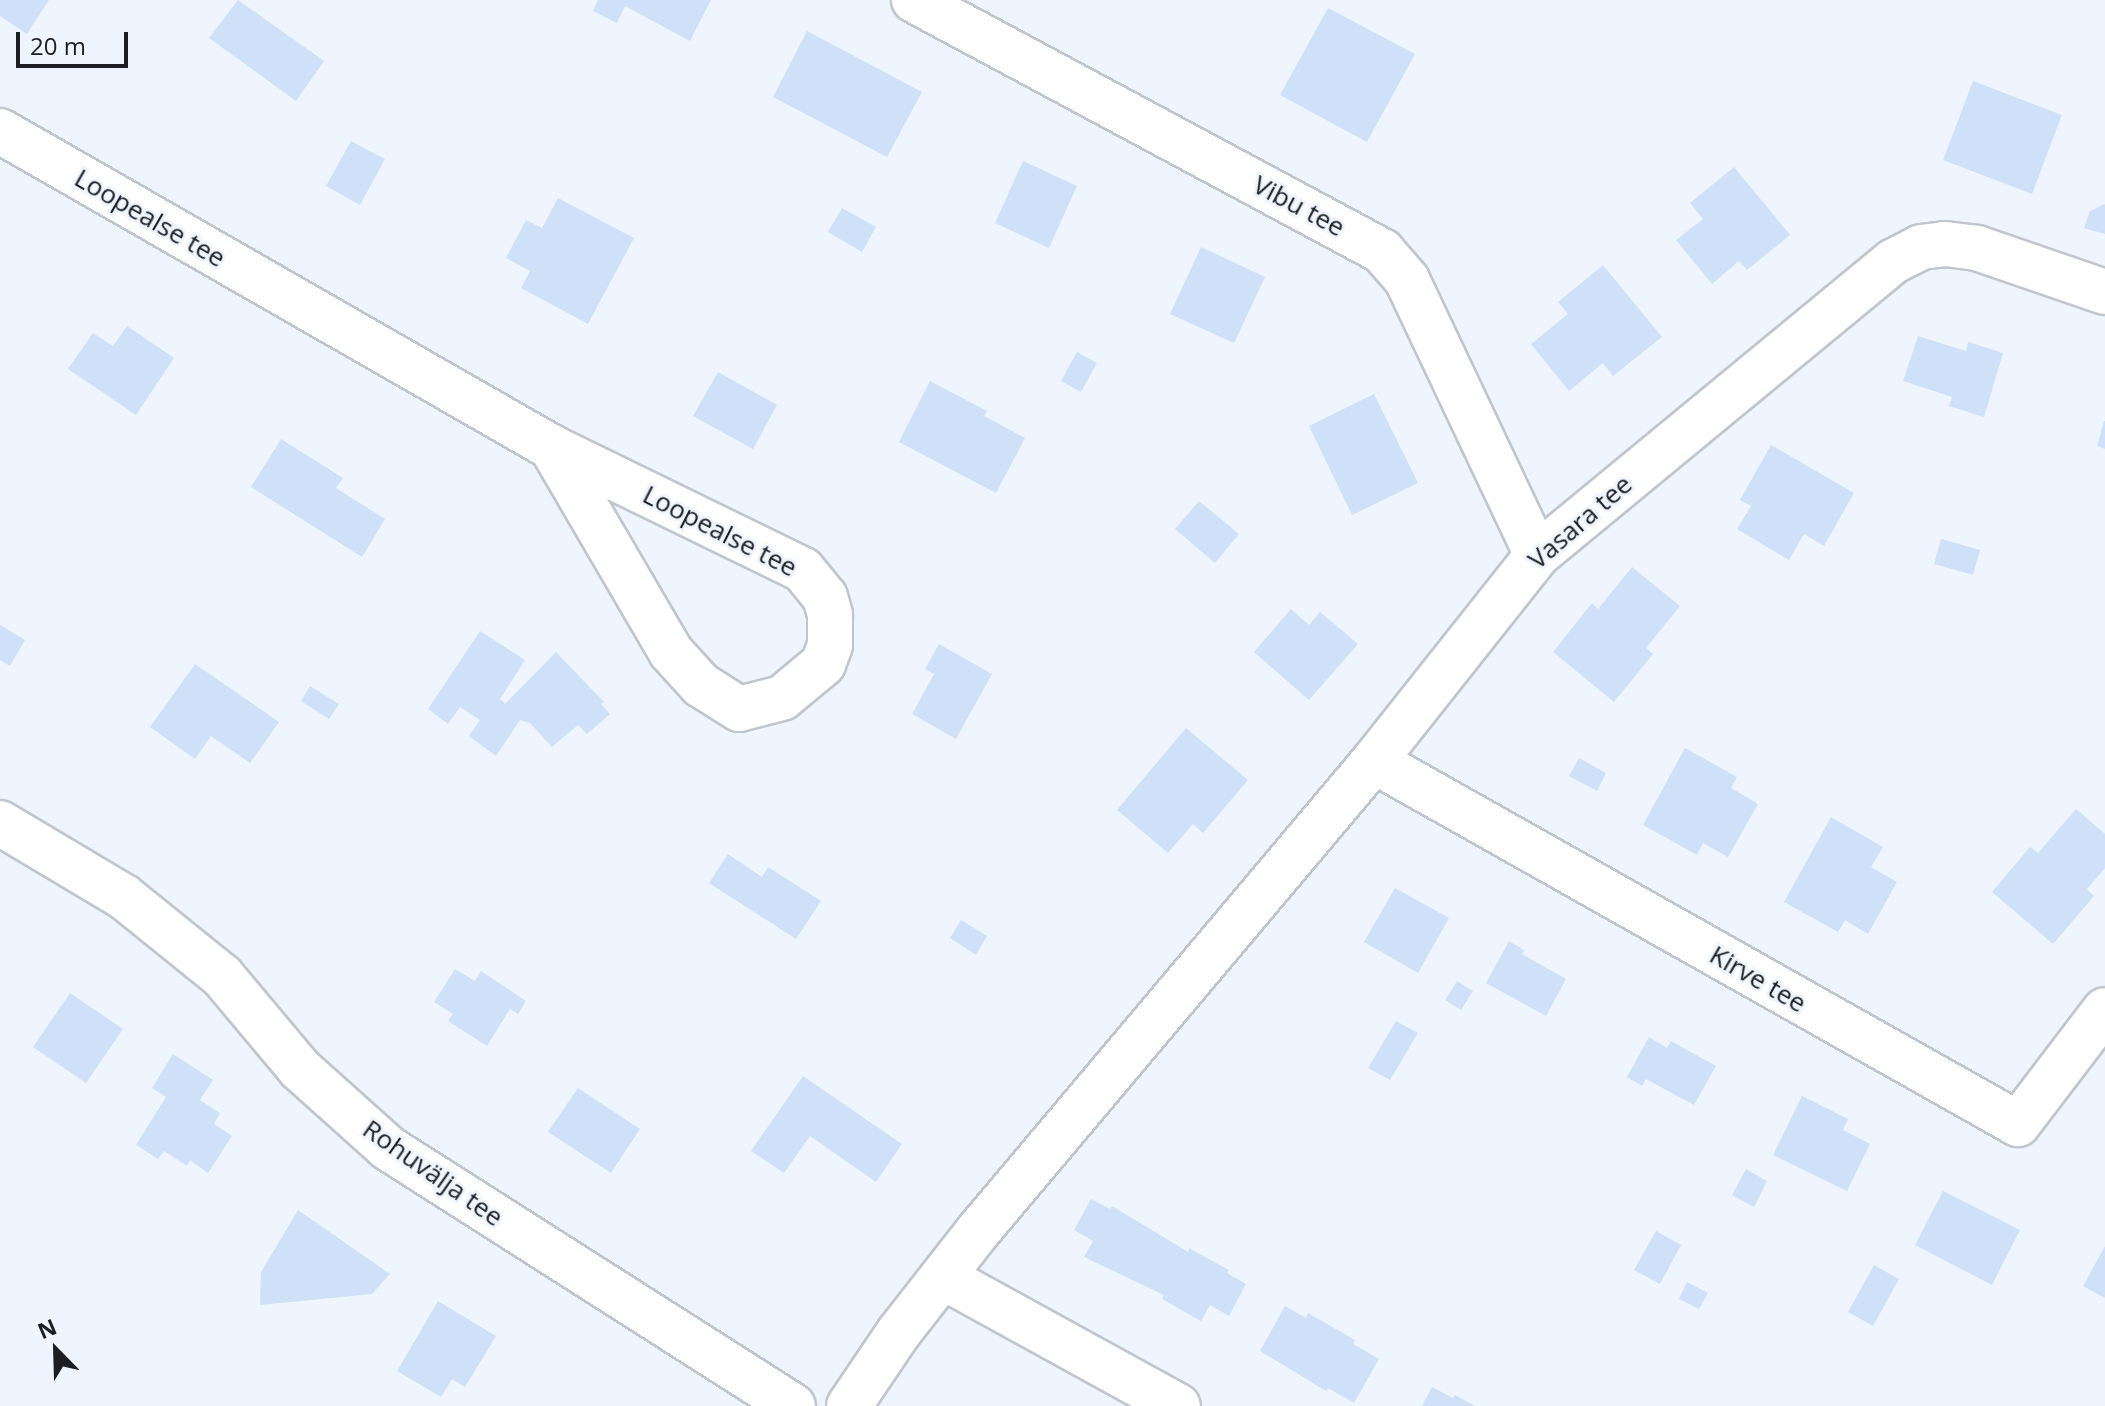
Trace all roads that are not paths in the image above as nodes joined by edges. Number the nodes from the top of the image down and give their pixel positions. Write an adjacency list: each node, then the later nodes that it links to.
1 (914, 0): 5 (street, Vibu tee)
2 (0, 131): 4 (street, Loopealse tee)
3 (2105, 292): 5 (street, Vasara tee)
4 (551, 447): 4 (street, Loopealse tee)
5 (1537, 555): 6 (street, Vasara tee)
6 (1374, 761): 8 (street, Kirve tee); 9 (street, Vasara tee)
7 (0, 823): 10 (street, Rohuvälja tee)
8 (2105, 1010)
9 (943, 1277): 11 (street, Vasara tee); 12 (street)
10 (787, 1404)
11 (849, 1406)
12 (1178, 1406)

